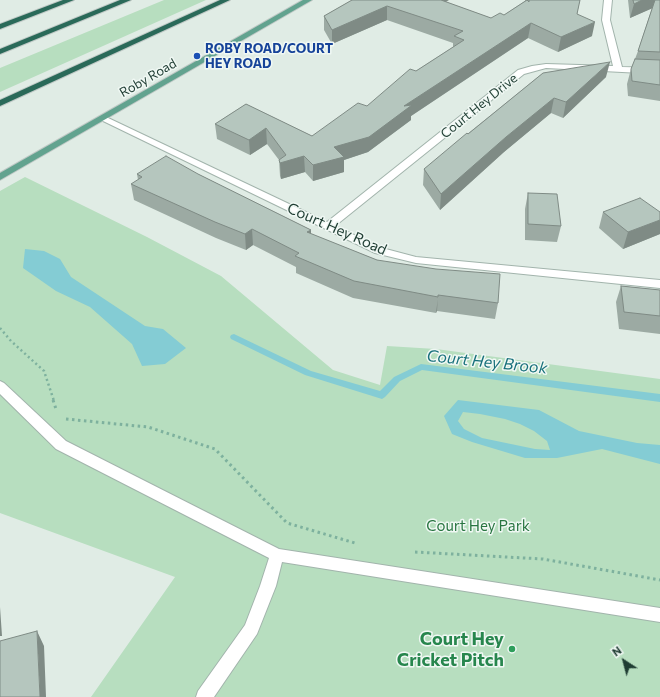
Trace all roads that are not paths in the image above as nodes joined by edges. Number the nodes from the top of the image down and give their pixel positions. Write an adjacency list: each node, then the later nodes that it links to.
1 (50, 0): 7 (highway)
2 (70, 0): 8 (highway)
3 (127, 0): 9 (highway)
4 (226, 0): 12 (highway)
5 (308, 0): 13 (main road, Roby Road)
6 (608, 0): 10 (street)
7 (0, 21)
8 (0, 27)
9 (0, 52)
10 (618, 69): 11 (street, Court Hey Drive); 15 (street, Court Hey Drive)
11 (660, 71)
12 (0, 103)
13 (103, 119): 14 (main road, Roby Road); 15 (street, Court Hey Road)
14 (0, 177)
15 (328, 226): 16 (street, Court Hey Road)
16 (660, 284)
17 (0, 386): 18 (street)
18 (277, 555): 19 (street); 20 (street)
19 (660, 615)
20 (204, 697)

